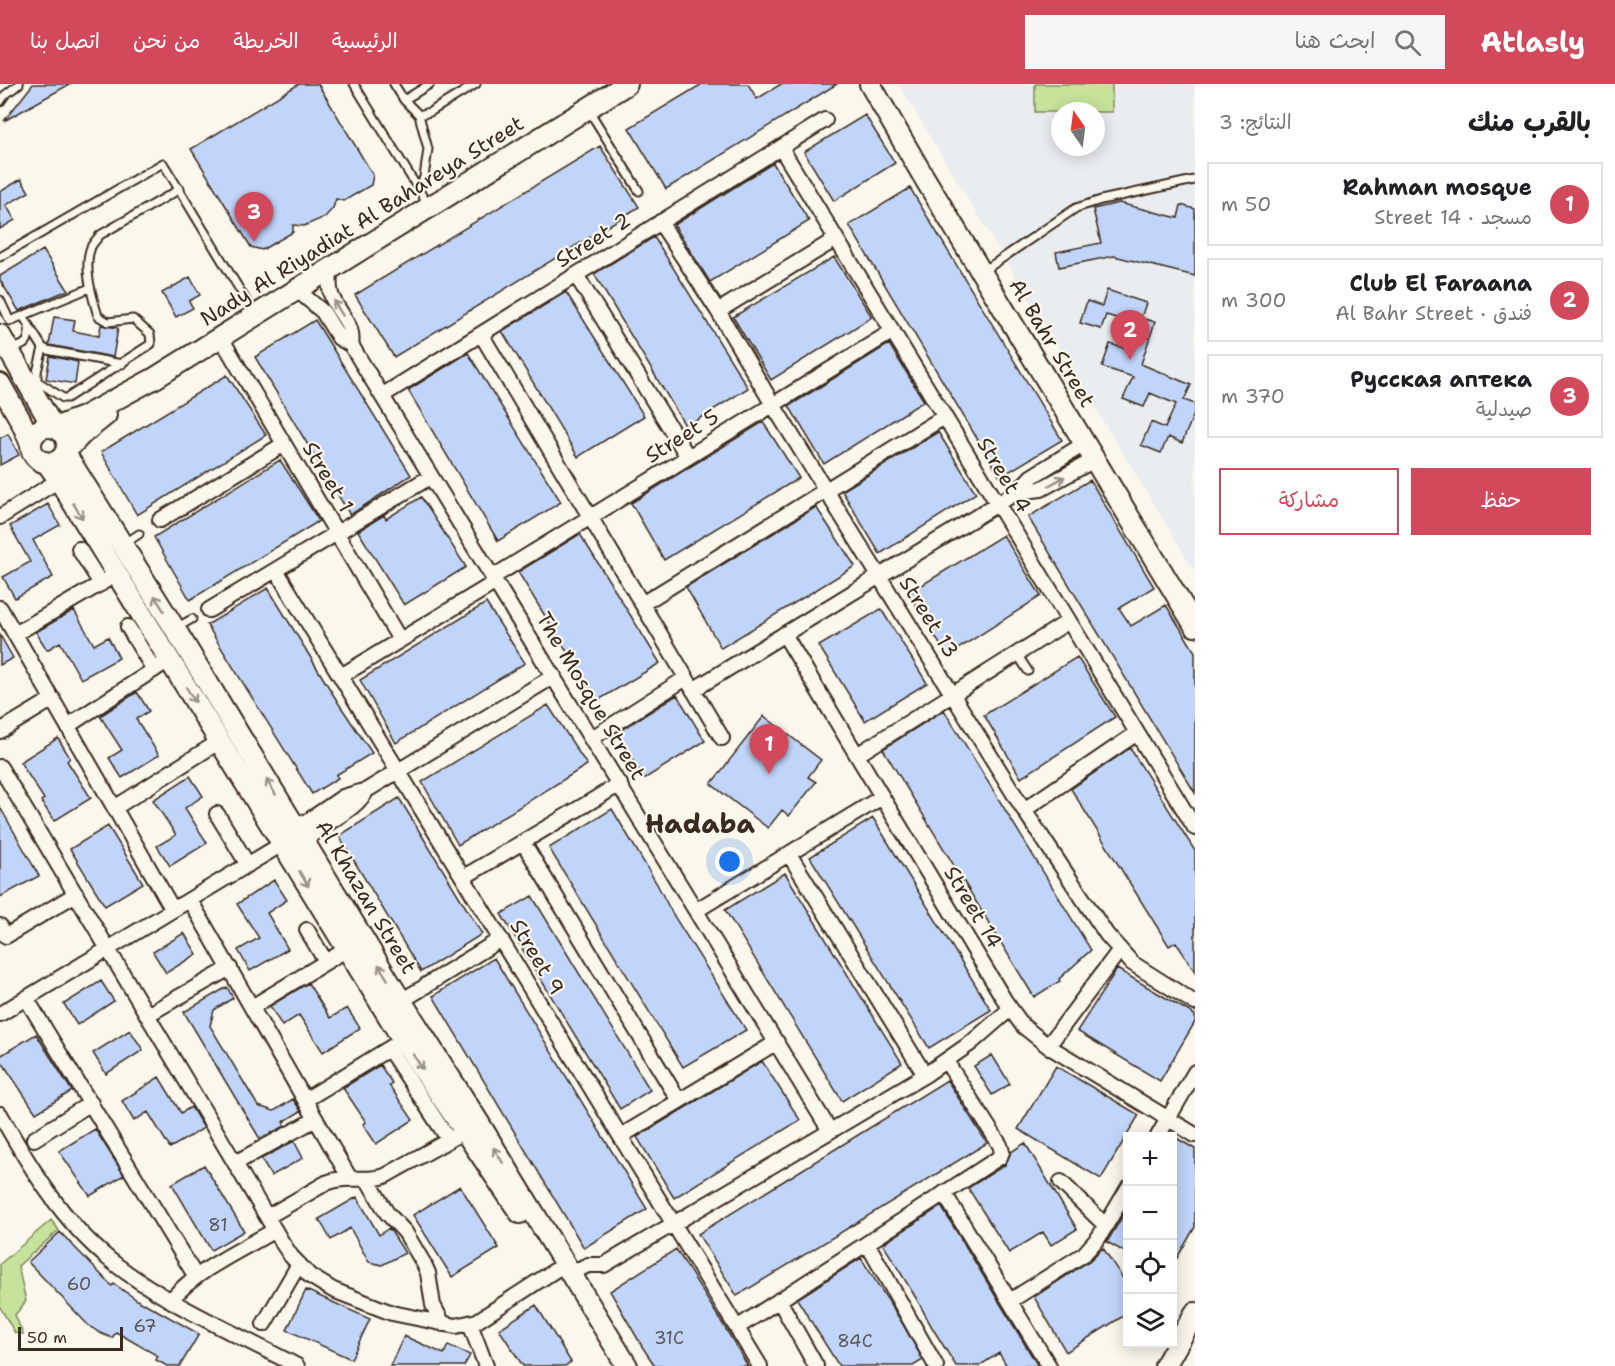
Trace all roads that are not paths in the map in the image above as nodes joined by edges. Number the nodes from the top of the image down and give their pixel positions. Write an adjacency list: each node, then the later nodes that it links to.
1 (19, 84): 10 (lane)
2 (354, 84): 17 (lane)
3 (394, 84): 9 (lane)
4 (430, 84): 9 (lane)
5 (476, 84): 12 (lane)
6 (627, 84): 11 (main road, Nady Al Riyadiat Al Bahareya Street)
7 (635, 84): 11 (main road, Nady Al Riyadiat Al Bahareya Street)
8 (870, 84): 24 (main road, Al Bahr Street)
9 (404, 100): 12 (lane)
10 (0, 102)
11 (591, 107): 18 (lane); 19 (main road, Nady Al Riyadiat Al Bahareya Street)
12 (419, 114): 17 (lane)
13 (825, 120): 14 (street, Street 2)
14 (781, 148): 20 (street, Street 2); 21 (street, Street 4)
15 (1194, 180): 24 (lane)
16 (180, 189): 22 (lane); 26 (lane); 30 (lane)
17 (419, 190): 19 (lane)
18 (639, 191)
19 (430, 207): 23 (main road, Nady Al Riyadiat Al Bahareya Street)
20 (660, 222): 25 (street, Street 2); 29 (street, Street 13)
21 (836, 239): 29 (street); 33 (street, Street 4)
22 (0, 257)
23 (330, 268): 27 (main road, Nady Al Riyadiat Al Bahareya Street); 37 (street, The Mosque Street, one-way to 23)
24 (981, 272): 50 (main road, Al Bahr Street)
25 (576, 275): 34 (street, Street 2); 51 (street)
26 (90, 288): 31 (lane); 39 (lane)
27 (296, 289): 30 (main road, Nady Al Riyadiat Al Bahareya Street); 37 (street, The Mosque Street)
28 (0, 300): 31 (lane)
29 (718, 311): 44 (street, Street 13)
30 (255, 315): 35 (main road, Nady Al Riyadiat Al Bahareya Street)
31 (23, 316): 32 (lane)
32 (29, 325): 36 (lane); 38 (lane)
33 (893, 331): 44 (street, Street 5); 45 (street, Street 4)
34 (481, 334): 43 (street, Street 2); 59 (street)
35 (220, 336): 40 (main road, Nady Al Riyadiat Al Bahareya Street); 48 (street, Street 1)
36 (3, 341): 42 (main road)
37 (351, 345): 43 (street, The Mosque Street)
38 (43, 348): 39 (lane); 42 (lane)
39 (122, 364): 42 (lane)
40 (155, 378): 46 (main road, Nady Al Riyadiat Al Bahareya Street); 49 (main road, Nady Al Riyadiat Al Bahareya Street)
41 (0, 384): 47 (main road)
42 (37, 390): 46 (main road)
43 (383, 395): 53 (street, The Mosque Street)
44 (773, 405): 51 (street, Street 5); 55 (street, Street 13)
45 (944, 417): 55 (street); 57 (street, Street 4)
46 (53, 428): 47 (main road); 49 (main road)
47 (31, 444): 52 (main road)
48 (284, 444): 60 (street); 61 (street, Street 1)
49 (65, 452): 52 (main road); 99 (main road, Al Khazan Street, one-way to 49)
50 (1089, 452): 56 (street); 56 (street, one-way to 50); 71 (main road, Al Bahr Street)
51 (688, 457): 59 (street, Street 5)
52 (46, 462): 54 (main road, Al Khazan Street)
53 (430, 477): 61 (street); 66 (street, The Mosque Street)
54 (59, 480): 58 (street); 65 (main road, Al Khazan Street, one-way to 65)
55 (826, 490): 64 (street, Street 13); 67 (street)
56 (1017, 492): 57 (street)
57 (997, 504): 64 (street); 70 (street, Street 4)
58 (0, 517)
59 (590, 517): 66 (street, Street 5); 67 (street)
60 (160, 520)
61 (337, 533): 63 (street); 75 (street, Street 1)
62 (79, 549): 65 (street)
63 (276, 570): 69 (street); 79 (street, Street 9)
64 (879, 576): 74 (street); 82 (street, Street 13)
65 (109, 579): 73 (street); 77 (main road, Al Khazan Street)
66 (495, 579): 75 (street, Street 5); 80 (street, The Mosque Street)
67 (642, 604): 81 (street)
68 (0, 608): 73 (street)
69 (209, 610)
70 (1069, 621): 76 (street); 86 (street, Street 4)
71 (1195, 626)
72 (128, 627): 77 (street)
73 (15, 634): 83 (street)
74 (784, 634): 81 (street); 90 (street, Street 14)
75 (400, 640): 79 (street, Street 5)
76 (1017, 654): 78 (lane); 82 (street)
77 (162, 665): 84 (street); 89 (main road, Al Khazan Street, one-way to 89)
78 (1028, 671)
79 (341, 676): 92 (street, Street 9)
80 (554, 676): 87 (street, The Mosque Street); 92 (street)
81 (690, 684): 87 (street); 88 (street)
82 (952, 695): 90 (street); 97 (street, Street 13)
83 (53, 699): 84 (street); 85 (street)
84 (69, 725): 96 (street)
85 (0, 731)
86 (1137, 734): 97 (street); 100 (street, Street 4)
87 (592, 738): 93 (street, The Mosque Street)
88 (722, 738)
89 (219, 741): 96 (street); 103 (main road, Al Khazan Street)
90 (857, 755): 95 (street, Street 14)
91 (0, 767): 107 (street)
92 (399, 770): 94 (street); 106 (street, Street 9)
93 (620, 784): 102 (street); 110 (street, The Mosque Street)
94 (367, 790): 99 (street); 101 (street)
95 (882, 797): 104 (street); 123 (street, Street 14)
96 (116, 807): 109 (street)
97 (1024, 810): 116 (street, Street 13)
98 (218, 814): 105 (street)
99 (291, 820): 101 (main road, Al Khazan Street)
100 (1194, 825)
101 (304, 842): 120 (main road, Al Khazan Street, one-way to 101)
102 (523, 842): 106 (street); 133 (street)
103 (282, 844): 105 (street); 115 (main road, Al Khazan Street, one-way to 115)
104 (789, 854): 110 (street); 131 (street)
105 (248, 865): 108 (street)
106 (464, 877): 113 (street, Street 9)
107 (76, 894): 111 (street); 114 (street)
108 (190, 900): 109 (street); 118 (street)
109 (173, 910): 114 (street)
110 (697, 910): 126 (street, The Mosque Street)
111 (0, 926)
112 (307, 930): 117 (street)
113 (501, 939): 120 (street); 142 (street, Street 9)
114 (108, 949): 119 (street); 125 (street)
115 (347, 949): 117 (street); 127 (main road, Al Khazan Street)
116 (1119, 951): 121 (street, Street 13); 128 (street)
117 (326, 962): 122 (street)
118 (230, 968): 122 (street); 125 (street)
119 (26, 998): 124 (street); 134 (street)
120 (401, 1001): 138 (main road, Al Khazan Street)
121 (1195, 1003)
122 (252, 1006): 132 (street)
123 (1010, 1009): 128 (street, Street 14); 129 (street)
124 (0, 1014)
125 (147, 1015): 144 (street)
126 (777, 1042): 133 (street); 139 (street, The Mosque Street)
127 (396, 1045): 132 (street); 138 (main road, Al Khazan Street)
128 (1048, 1046): 137 (street, Street 14)
129 (946, 1061): 131 (street); 148 (street)
130 (1195, 1072): 137 (street)
131 (925, 1075): 139 (street)
132 (305, 1100): 136 (street)
133 (679, 1101): 142 (street)
134 (91, 1103): 143 (street); 157 (street)
135 (0, 1114): 158 (street)
136 (316, 1119): 144 (street); 145 (street)
137 (1168, 1119): 140 (street); 141 (street, Street 14)
138 (464, 1131): 146 (street); 156 (main road, Al Khazan Street)
139 (830, 1131): 151 (street)
140 (1161, 1132)
141 (1195, 1135)
142 (621, 1136): 151 (street, Street 9)
143 (34, 1139)
144 (235, 1163): 150 (street)
145 (350, 1177): 146 (street); 150 (street)
146 (367, 1179): 163 (street)
147 (1061, 1182): 152 (street)
148 (944, 1193): 154 (street); 160 (street)
149 (1123, 1197): 152 (street)
150 (267, 1217): 153 (street)
151 (674, 1223): 156 (street); 165 (street, Street 9)
152 (1106, 1226): 160 (street)
153 (275, 1230): 155 (street); 157 (street)
154 (867, 1243): 159 (street); 172 (street)
155 (299, 1264): 162 (street); 163 (street)
156 (564, 1271): 164 (street); 168 (main road, Al Khazan Street); 169 (main road, Al Khazan Street)
157 (196, 1277): 158 (street)
158 (171, 1300): 166 (street)
159 (779, 1300): 165 (street); 171 (street)
160 (1010, 1301): 173 (street)
161 (1195, 1313): 174 (main road)
162 (264, 1324)
163 (443, 1324): 164 (street)
164 (470, 1324): 167 (street)
165 (738, 1327): 170 (street, Street 9)
166 (297, 1366)
167 (486, 1366)
168 (612, 1366)
169 (627, 1366)
170 (760, 1366)
171 (816, 1366)
172 (936, 1366)
173 (1049, 1366)
174 (1165, 1366)

